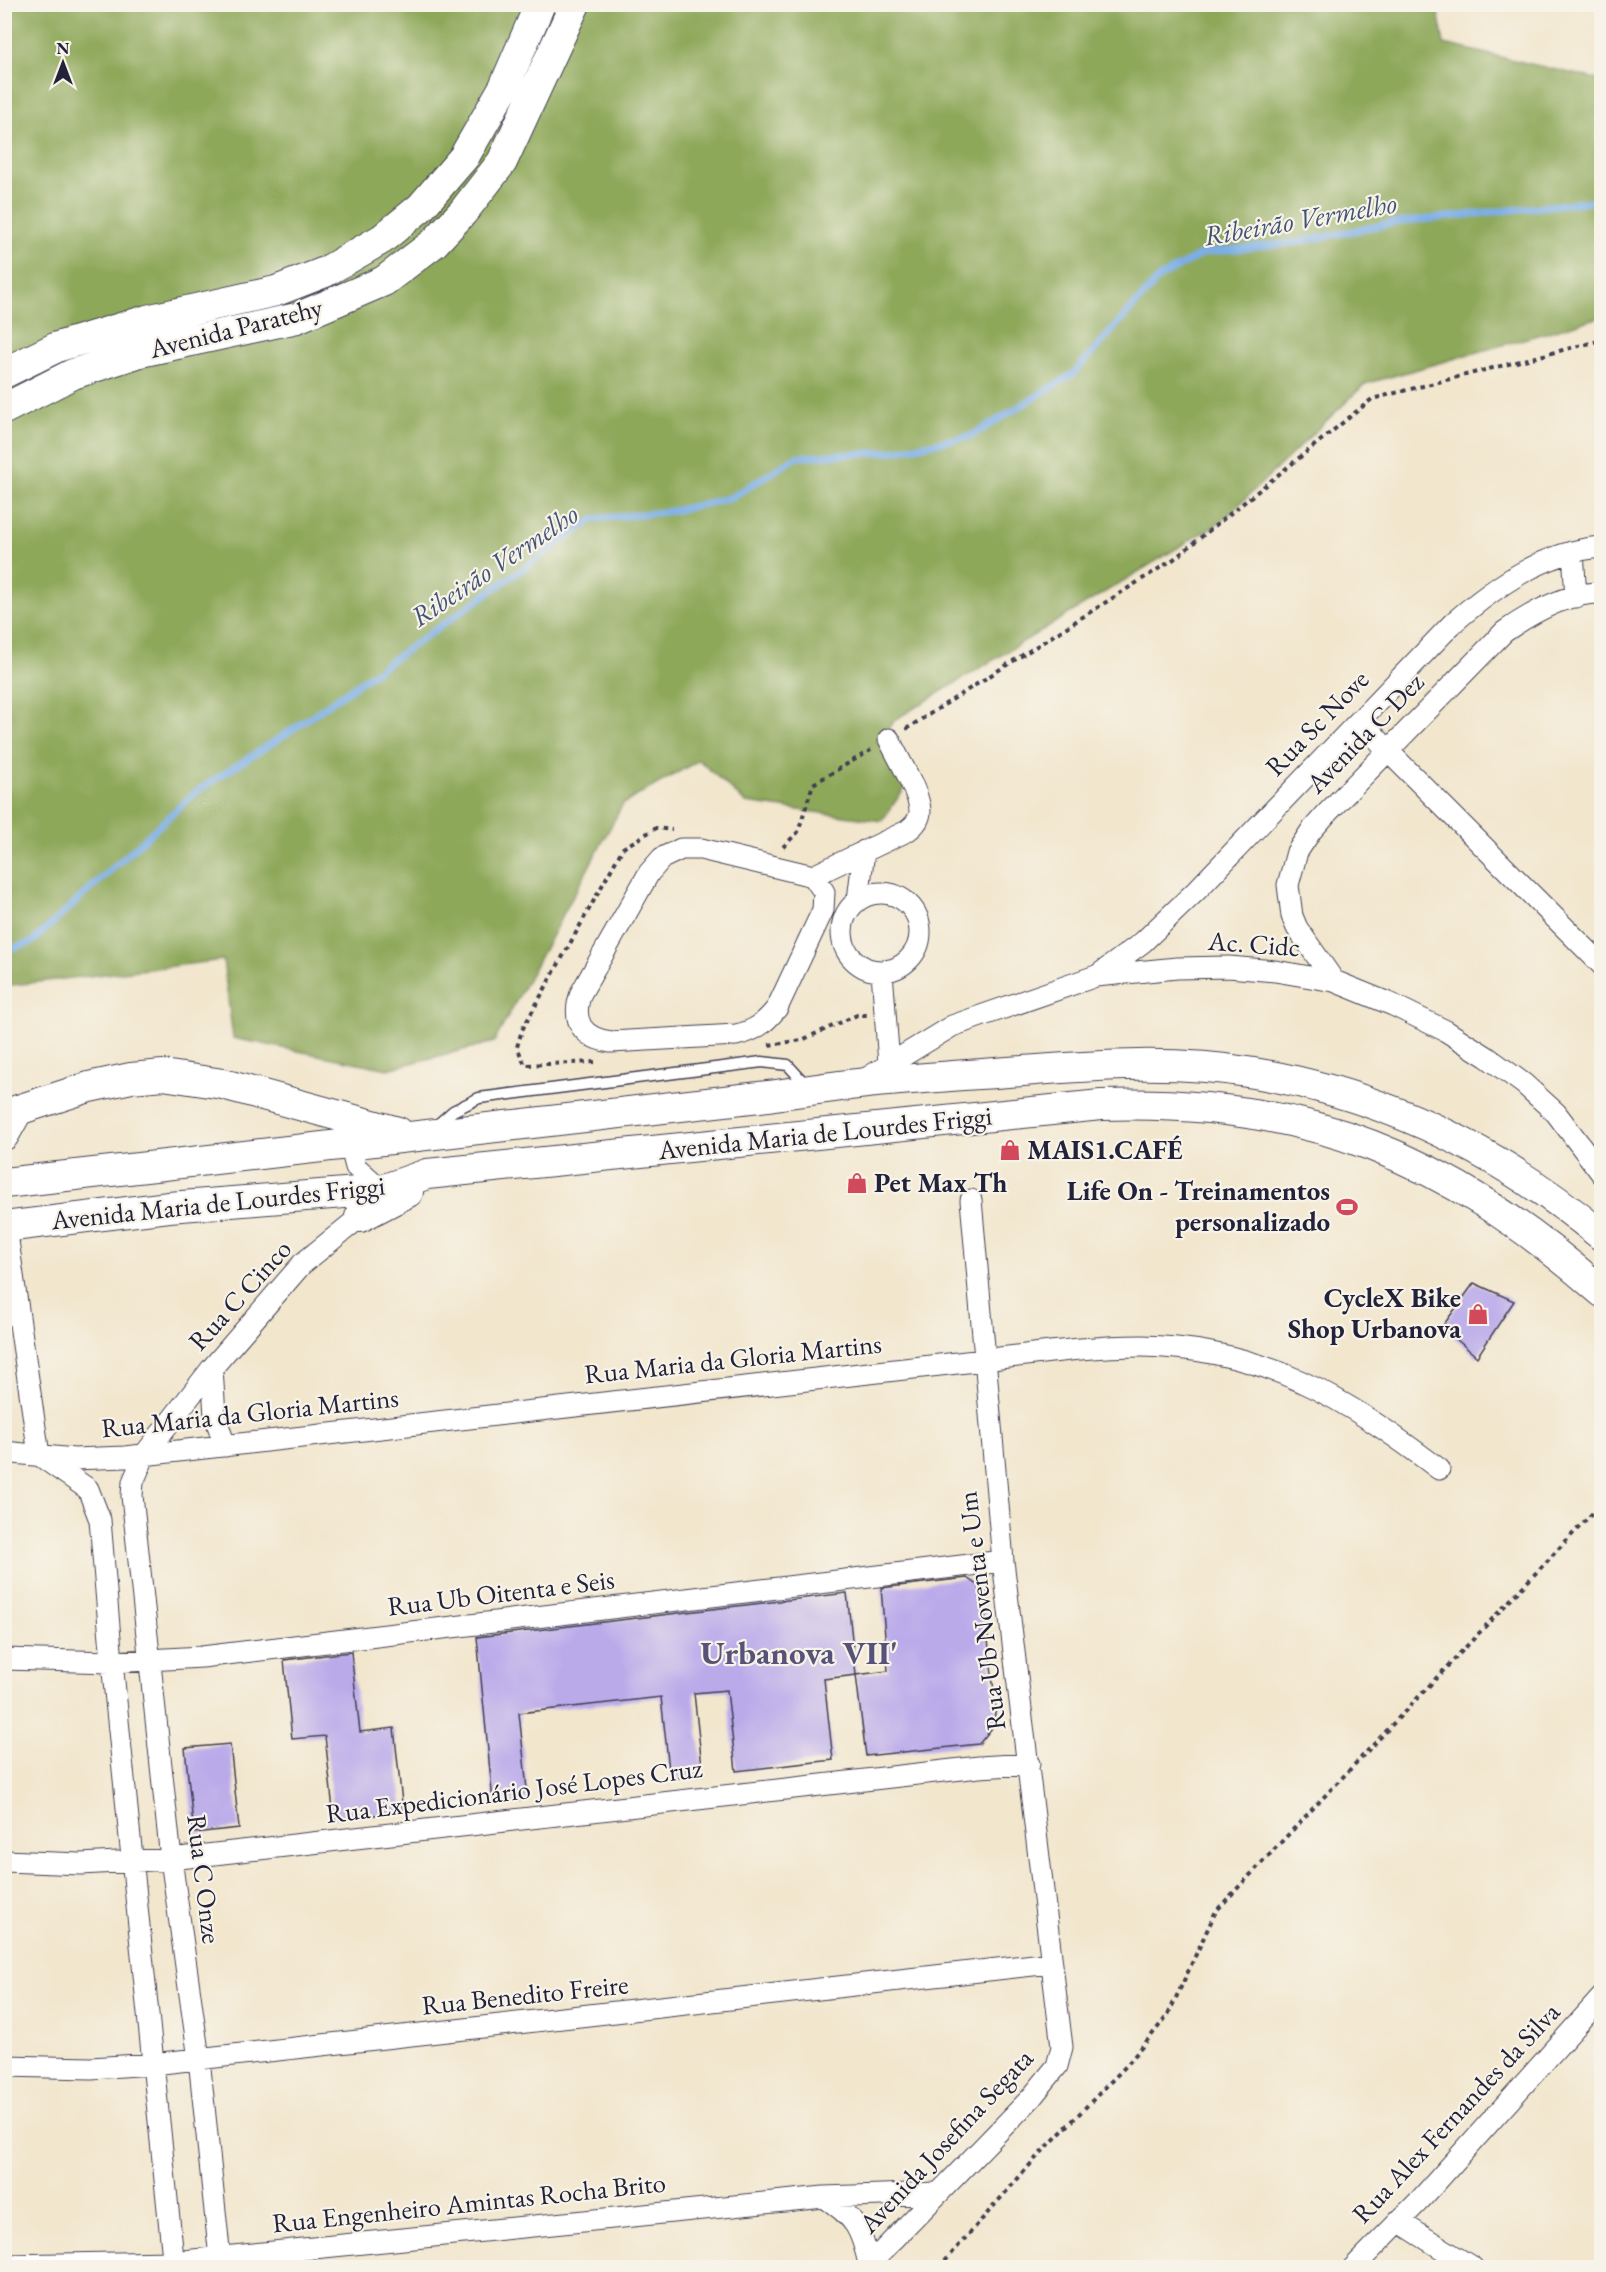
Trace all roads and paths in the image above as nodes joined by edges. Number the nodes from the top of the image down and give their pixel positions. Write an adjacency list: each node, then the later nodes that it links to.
1 (540, 4): 4 (street, Avenida Paratehy)
2 (575, 4): 5 (street, Avenida Paratehy)
3 (1602, 340): 11 (path)
4 (4, 373)
5 (4, 409)
6 (1602, 548): 7 (street, Rua Sc Nove)
7 (1573, 552): 9 (street); 10 (street, Rua Sc Nove)
8 (1602, 593): 9 (street, Avenida C Dez)
9 (1576, 597): 12 (street, Avenida C Dez)
10 (1361, 720): 12 (street); 22 (street, Rua Sc Nove)
11 (889, 739): 14 (path); 15 (street)
12 (1387, 750): 20 (street); 23 (street, Avenida C Dez)
13 (680, 831): 26 (path)
14 (774, 845)
15 (864, 851): 16 (street); 17 (street)
16 (813, 876): 18 (street); 18 (street)
17 (858, 900): 19 (street); 21 (street)
18 (823, 910): 19 (street)
19 (844, 917): 21 (street)
20 (1602, 965)
21 (882, 972): 24 (street)
22 (1096, 976): 23 (street, Ac. Cidc); 27 (street, Ac. Cidc)
23 (1334, 981): 33 (street, Ac. Cidc)
24 (887, 1018): 25 (path); 27 (street)
25 (768, 1045)
26 (602, 1061)
27 (889, 1064): 28 (street, Ac. Cidc)
28 (858, 1084): 30 (street, Avenida Maria de Lourdes Friggi); 39 (street, Avenida Maria de Lourdes Friggi)
29 (9, 1121): 30 (street)
30 (419, 1134): 31 (street, Avenida Maria de Lourdes Friggi)
31 (350, 1144): 34 (street, Avenida Maria de Lourdes Friggi); 35 (street)
32 (426, 1174): 35 (street, Avenida Maria de Lourdes Friggi); 37 (street); 40 (street, Avenida Maria de Lourdes Friggi)
33 (1602, 1174)
34 (4, 1183)
35 (382, 1190): 37 (street); 38 (street, Avenida Maria de Lourdes Friggi)
36 (971, 1200): 41 (street, Rua Ub Noventa e Um)
37 (360, 1217): 42 (street, Rua C Cinco)
38 (5, 1224): 46 (street)
39 (1602, 1236)
40 (1602, 1292)
41 (984, 1360): 43 (street, Rua Maria da Gloria Martins); 47 (street, Rua Maria da Gloria Martins); 50 (street, Rua Ub Noventa e Um)
42 (212, 1368): 43 (street); 45 (street, Rua C Cinco)
43 (225, 1446): 45 (street, Rua Maria da Gloria Martins)
44 (4, 1452): 46 (street, Rua Maria da Gloria Martins)
45 (144, 1454): 46 (street, Rua Maria da Gloria Martins); 48 (street, Rua C Cinco)
46 (39, 1455): 53 (street)
47 (1439, 1469)
48 (132, 1496): 52 (street, Rua C Onze)
49 (1602, 1503): 71 (path)
50 (1004, 1561): 52 (street, Rua Ub Oitenta e Seis); 54 (street, Rua Ub Noventa e Um)
51 (4, 1659): 53 (street, Rua Ub Oitenta e Seis)
52 (151, 1661): 53 (street, Rua Ub Oitenta e Seis); 55 (street, Rua C Onze)
53 (112, 1662): 57 (street)
54 (1029, 1764): 55 (street, Rua Expedicionário José Lopes Cruz); 58 (street, Rua Ub Noventa e Um)
55 (171, 1859): 57 (street, Rua Expedicionário José Lopes Cruz); 61 (street, Rua C Onze)
56 (4, 1861): 57 (street, Rua Expedicionário José Lopes Cruz)
57 (132, 1862): 62 (street)
58 (1052, 1963): 60 (street, Rua Ub Noventa e Um); 61 (street, Rua Benedito Freire)
59 (1602, 1997): 66 (street, Rua Alex Fernandes da Silva)
60 (1059, 2014): 64 (street, Avenida Josefina Segata)
61 (199, 2059): 62 (street, Rua Benedito Freire); 67 (street, Rua C Onze)
62 (153, 2064): 63 (street, Rua Benedito Freire); 69 (street)
63 (4, 2066)
64 (939, 2193): 65 (street, Rua Engenheiro Amintas Rocha Brito); 70 (street, Avenida Josefina Segata)
65 (824, 2197): 67 (street, Rua Engenheiro Amintas Rocha Brito); 70 (street)
66 (1398, 2221): 72 (street, Rua Alex Fernandes da Silva); 73 (street)
67 (220, 2262): 69 (street, Rua Engenheiro Amintas Rocha Brito)
68 (4, 2265): 69 (street, Rua Engenheiro Amintas Rocha Brito)
69 (174, 2265)
70 (867, 2266)
71 (939, 2268)
72 (1353, 2268)
73 (1473, 2268)

